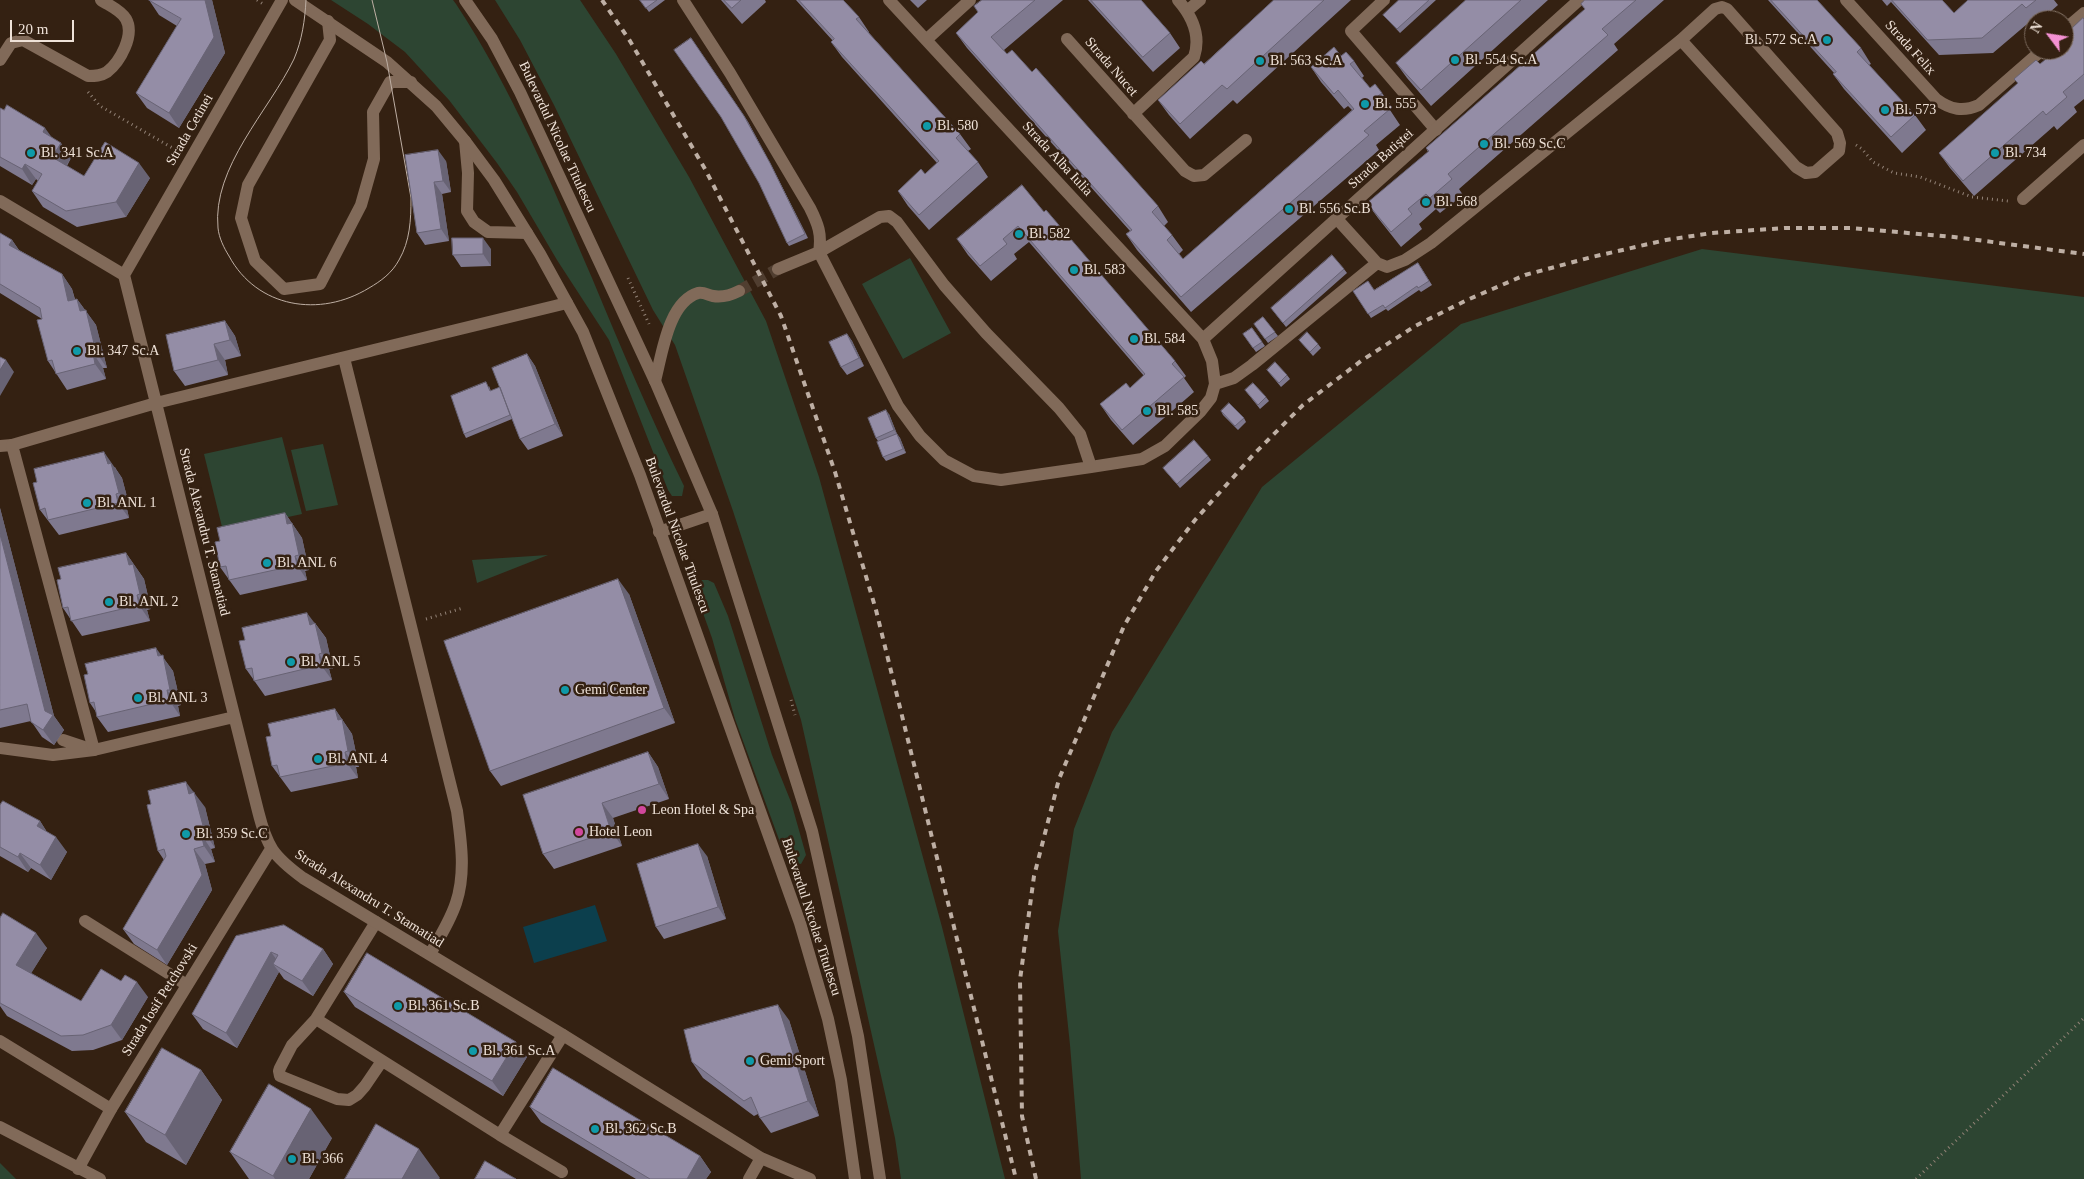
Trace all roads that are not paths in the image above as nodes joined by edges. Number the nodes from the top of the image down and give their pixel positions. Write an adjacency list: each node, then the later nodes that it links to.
1 (100, 0): 20 (street)
2 (295, 0): 15 (street, Bulevardul Nicolae Titulescu)
3 (465, 0): 40 (street, Bulevardul Nicolae Titulescu)
4 (683, 0): 32 (street)
5 (889, 0): 18 (street, Strada Alba Iulia)
6 (970, 0): 18 (street)
7 (1178, 0): 13 (street, Strada Nucet)
8 (1200, 0): 13 (street)
9 (1384, 0): 24 (street)
10 (1579, 0): 24 (street, Strada Batiștei)
11 (1846, 0): 21 (street, Strada Felix)
12 (278, 6): 35 (street, Strada Cetinei)
13 (1188, 11): 23 (street, Strada Nucet)
14 (2084, 13): 16 (street)
15 (328, 21): 22 (street, Bulevardul Nicolae Titulescu); 22 (street)
16 (2074, 22)
17 (1067, 39): 23 (street, Strada Nucet)
18 (926, 40): 38 (street, Strada Alba Iulia)
19 (1681, 40): 19 (street); 33 (street)
20 (0, 60)
21 (2031, 60)
22 (411, 82): 26 (street, Bulevardul Nicolae Titulescu)
23 (1133, 114): 25 (street, Strada Nucet)
24 (1436, 130): 30 (street, Strada Batiștei)
25 (1246, 140)
26 (465, 141): 31 (street, Bulevardul Nicolae Titulescu); 31 (street)
27 (2084, 145): 28 (street)
28 (2023, 199)
29 (0, 201): 35 (street)
30 (1338, 219): 33 (street); 38 (street, Strada Batiștei)
31 (527, 233): 37 (street, Bulevardul Nicolae Titulescu)
32 (819, 252): 34 (street); 44 (street); 44 (street)
33 (1377, 263): 41 (street)
34 (778, 269)
35 (124, 275): 42 (street, Strada Alexandru T. Stamatiad)
36 (740, 291): 40 (street)
37 (567, 303): 39 (street); 46 (street, Bulevardul Nicolae Titulescu)
38 (1203, 339): 41 (street)
39 (344, 358): 42 (street); 54 (street)
40 (655, 381): 45 (street, Bulevardul Nicolae Titulescu)
41 (1216, 384): 44 (street)
42 (156, 403): 43 (street); 47 (street, Strada Alexandru T. Stamatiad)
43 (6, 446): 50 (street)
44 (1091, 467)
45 (712, 514): 46 (street); 70 (street, Bulevardul Nicolae Titulescu)
46 (659, 532): 69 (street, Bulevardul Nicolae Titulescu)
47 (234, 716): 50 (street); 51 (street, Strada Alexandru T. Stamatiad)
48 (63, 740): 50 (street)
49 (0, 748): 50 (street)
50 (94, 750)
51 (270, 849): 53 (street, Strada Alexandru T. Stamatiad); 55 (street, Strada Iosif Petchovski)
52 (85, 921): 55 (street)
53 (376, 922): 54 (street, Strada Alexandru T. Stamatiad); 56 (street)
54 (430, 954): 57 (street, Strada Alexandru T. Stamatiad)
55 (187, 985): 60 (street, Strada Iosif Petchovski)
56 (316, 1019): 59 (street); 59 (street)
57 (562, 1035): 62 (street); 63 (street, Strada Alexandru T. Stamatiad)
58 (0, 1041): 60 (street)
59 (382, 1061): 62 (street)
60 (111, 1109): 64 (street, Strada Iosif Petchovski)
61 (0, 1127): 64 (street)
62 (500, 1135): 65 (street)
63 (761, 1158): 67 (street); 68 (street, Strada Alexandru T. Stamatiad)
64 (78, 1169): 66 (street)
65 (562, 1172)
66 (100, 1179)
67 (749, 1179)
68 (810, 1179)
69 (855, 1179)
70 (880, 1179)

